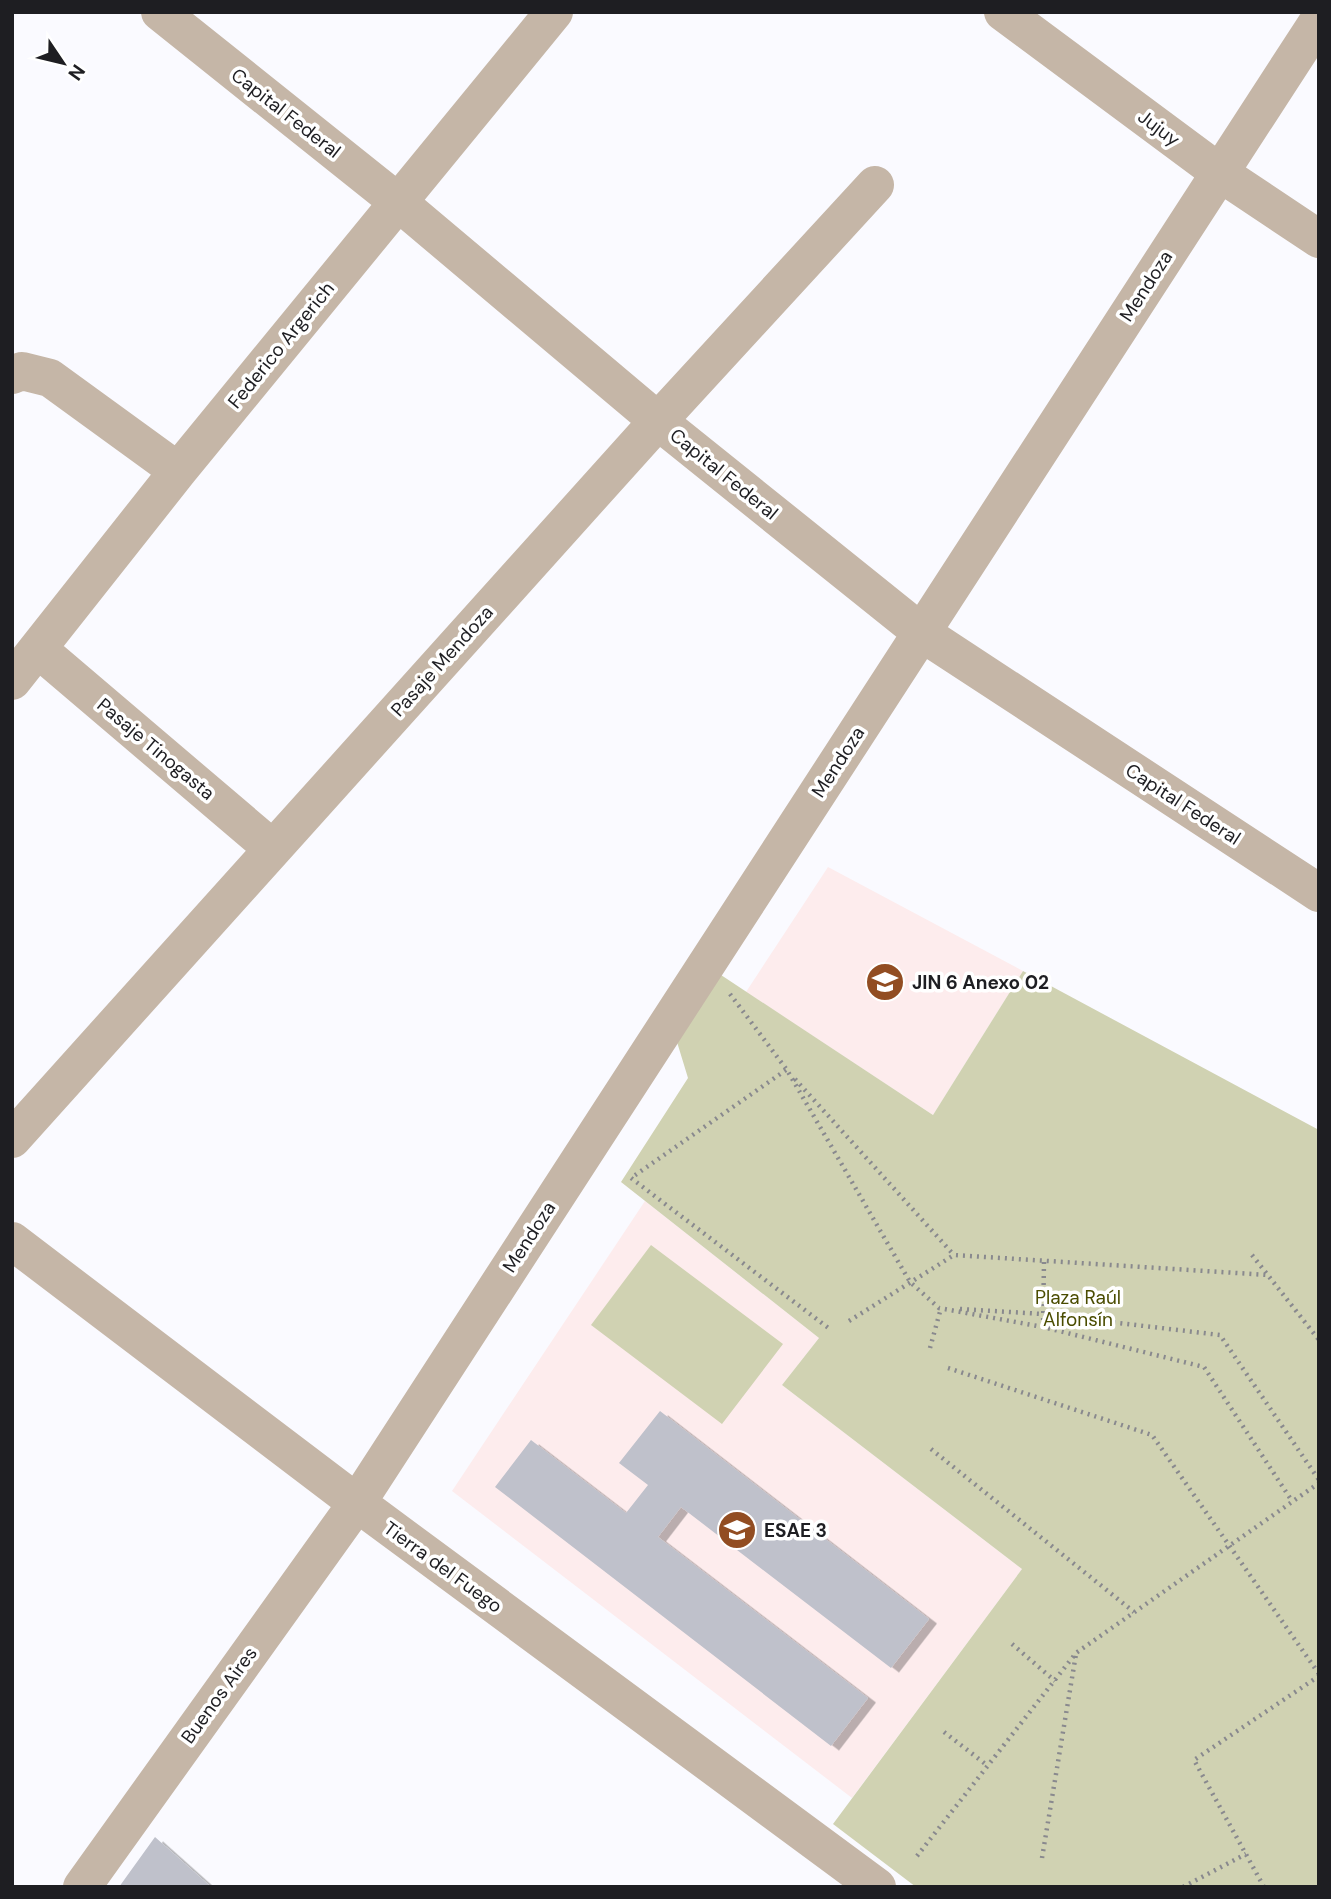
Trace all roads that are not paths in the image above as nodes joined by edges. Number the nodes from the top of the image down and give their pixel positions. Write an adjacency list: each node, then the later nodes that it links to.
1 (160, 12): 7 (street, Capital Federal)
2 (554, 12): 7 (street, Federico Argerich)
3 (1003, 12): 5 (street, Jujuy)
4 (1319, 20): 5 (street, Mendoza)
5 (1220, 173): 8 (street, Jujuy); 12 (street, Mendoza)
6 (875, 186): 10 (street, Pasaje Mendoza)
7 (398, 202): 10 (street, Capital Federal); 11 (street, Federico Argerich)
8 (1319, 239)
9 (12, 375): 11 (street)
10 (658, 421): 12 (street, Capital Federal); 15 (street, Pasaje Mendoza)
11 (178, 471): 13 (street, Federico Argerich)
12 (922, 633): 16 (street, Capital Federal); 19 (street, Mendoza)
13 (38, 649): 14 (street, Federico Argerich); 15 (street, Pasaje Tinogasta)
14 (12, 681)
15 (273, 849): 17 (street, Pasaje Mendoza)
16 (1319, 893)
17 (12, 1139)
18 (12, 1241): 19 (street, Tierra del Fuego)
19 (357, 1503): 20 (street, Buenos Aires); 21 (street, Tierra del Fuego)
20 (82, 1887)
21 (877, 1887)

